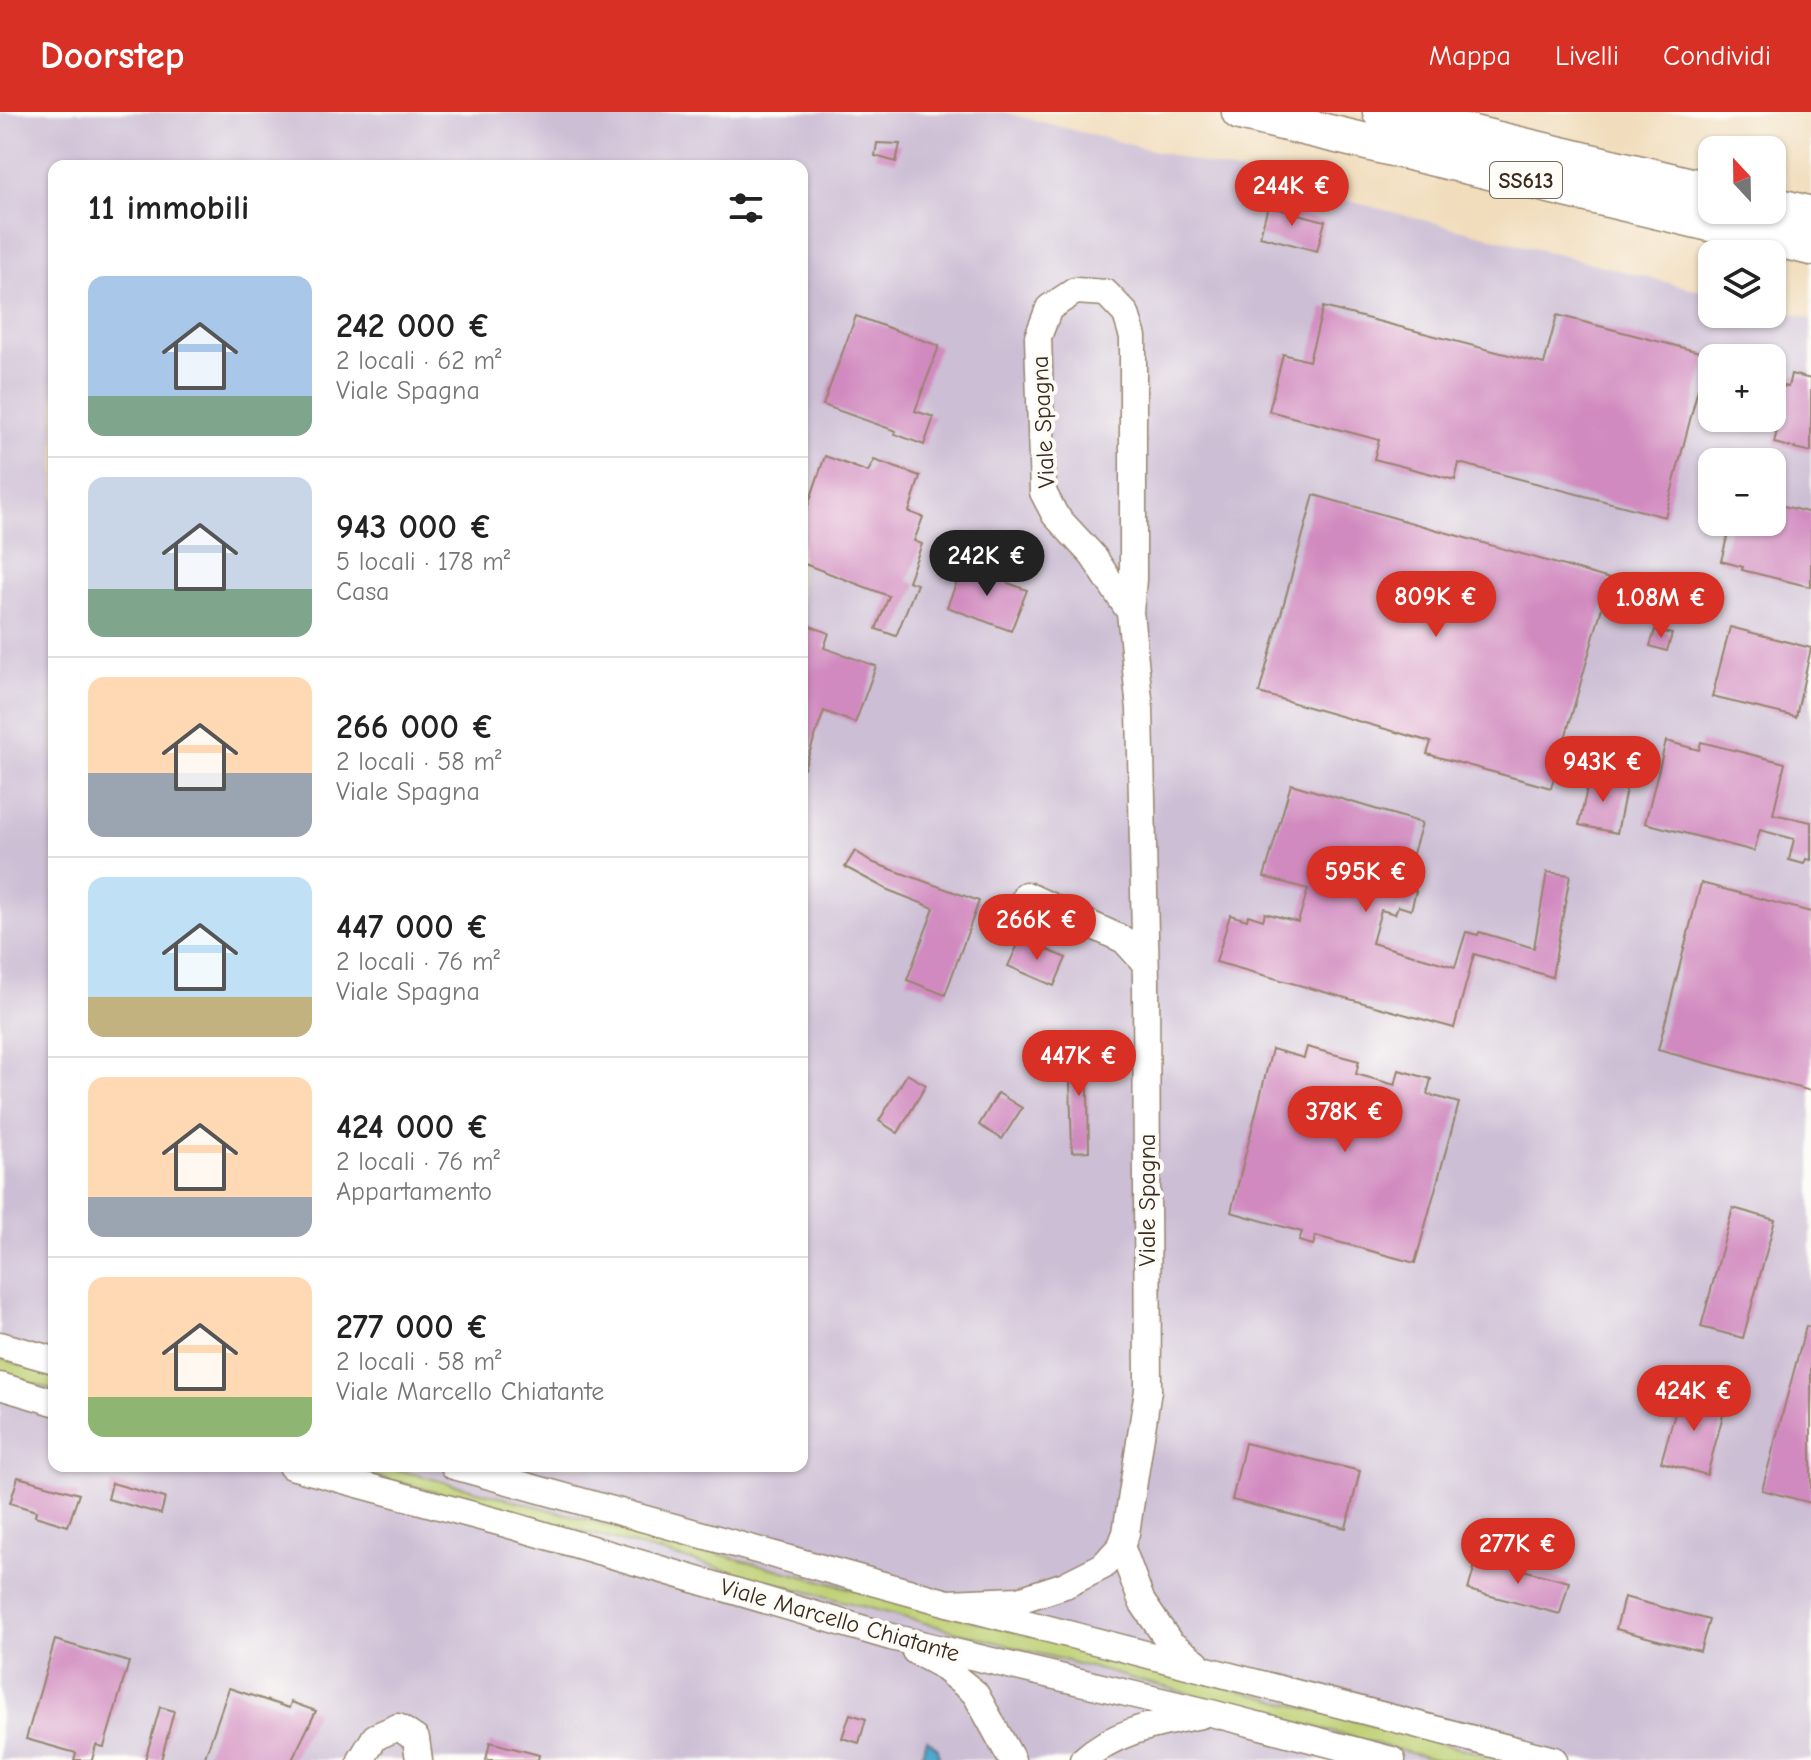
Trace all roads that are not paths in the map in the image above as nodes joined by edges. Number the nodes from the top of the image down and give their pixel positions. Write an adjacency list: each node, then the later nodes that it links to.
1 (1240, 112): 6 (highway, SS613)
2 (1381, 112): 3 (highway, SS613)
3 (1698, 188)
4 (1786, 209): 5 (highway)
5 (1811, 215)
6 (1811, 247)
7 (1130, 612): 7 (street, Viale Spagna); 9 (street, Viale Spagna)
8 (1026, 895): 9 (street)
9 (1145, 963): 18 (street, Viale Spagna)
10 (0, 1345): 11 (street)
11 (48, 1358)
12 (0, 1386): 13 (street)
13 (48, 1402)
14 (0, 1404): 15 (street)
15 (48, 1404)
16 (313, 1472): 20 (street, Viale Marcello Chiatante)
17 (476, 1472): 19 (street, Viale Marcello Chiatante)
18 (1121, 1546): 19 (street); 21 (street)
19 (948, 1603): 21 (street, Viale Marcello Chiatante)
20 (891, 1637): 22 (street, Viale Marcello Chiatante); 25 (street)
21 (1209, 1671): 28 (street, Viale Marcello Chiatante)
22 (1211, 1713): 26 (street); 27 (street, Viale Marcello Chiatante)
23 (361, 1760): 24 (street)
24 (419, 1760)
25 (1012, 1760)
26 (1083, 1760)
27 (1392, 1760)
28 (1554, 1760)

